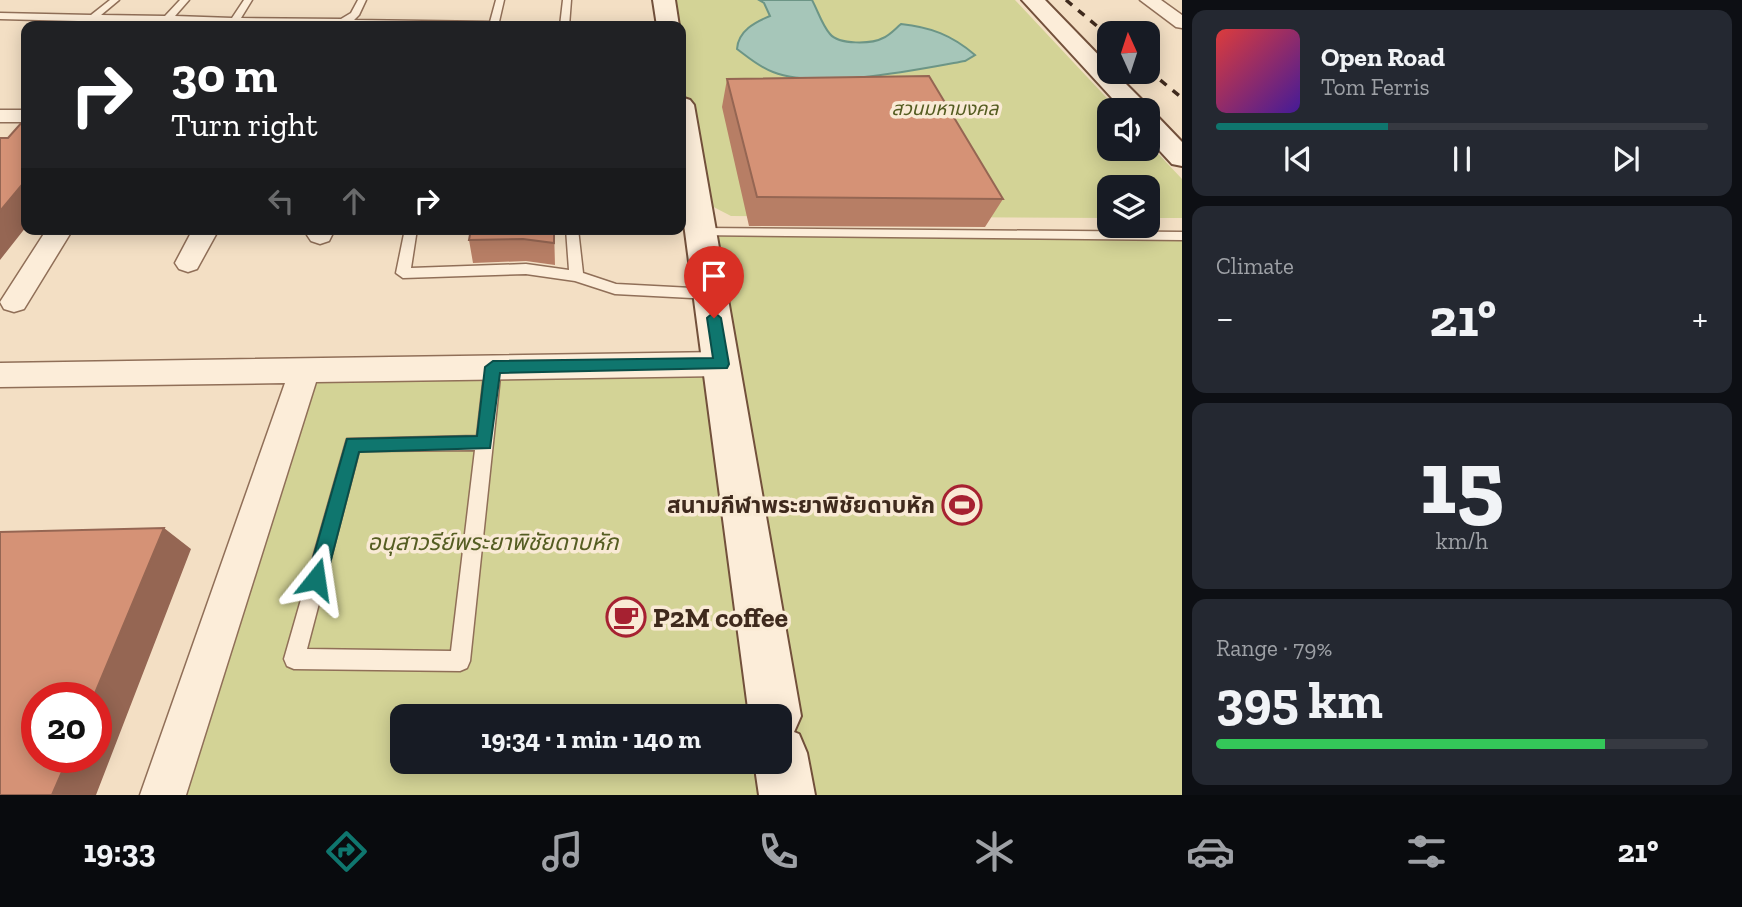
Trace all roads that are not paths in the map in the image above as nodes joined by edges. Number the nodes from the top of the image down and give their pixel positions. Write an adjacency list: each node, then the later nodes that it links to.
1 (115, 0): 12 (lane)
2 (185, 0): 11 (lane)
3 (248, 0): 14 (lane)
4 (362, 0): 15 (lane)
5 (500, 0): 16 (lane)
6 (567, 0): 17 (lane)
7 (664, 0): 18 (main road)
8 (1033, 0): 20 (main road)
9 (1149, 0): 19 (street)
10 (0, 16): 12 (lane)
11 (167, 20): 12 (lane); 13 (lane)
12 (93, 21)
13 (200, 21)
14 (235, 21)
15 (345, 21)
16 (495, 21)
17 (565, 21)
18 (667, 21)
19 (1182, 23)
20 (1126, 98)
21 (0, 116): 22 (street)
22 (21, 116)
23 (1160, 135): 25 (main road)
24 (686, 141): 26 (main road)
25 (1182, 158)
26 (701, 232): 31 (lane); 34 (main road)
27 (56, 235): 35 (street)
28 (203, 235): 32 (street)
29 (410, 235): 33 (lane)
30 (573, 235): 33 (lane)
31 (1182, 236)
32 (188, 264)
33 (576, 276): 34 (lane)
34 (711, 294): 36 (main road)
35 (14, 302)
36 (721, 364): 37 (street); 41 (main road)
37 (493, 367): 38 (street); 40 (lane)
38 (305, 370): 39 (street); 43 (street)
39 (0, 375)
40 (484, 443): 40 (lane)
41 (773, 704)
42 (784, 774): 44 (main road)
43 (163, 795)
44 (787, 795)

